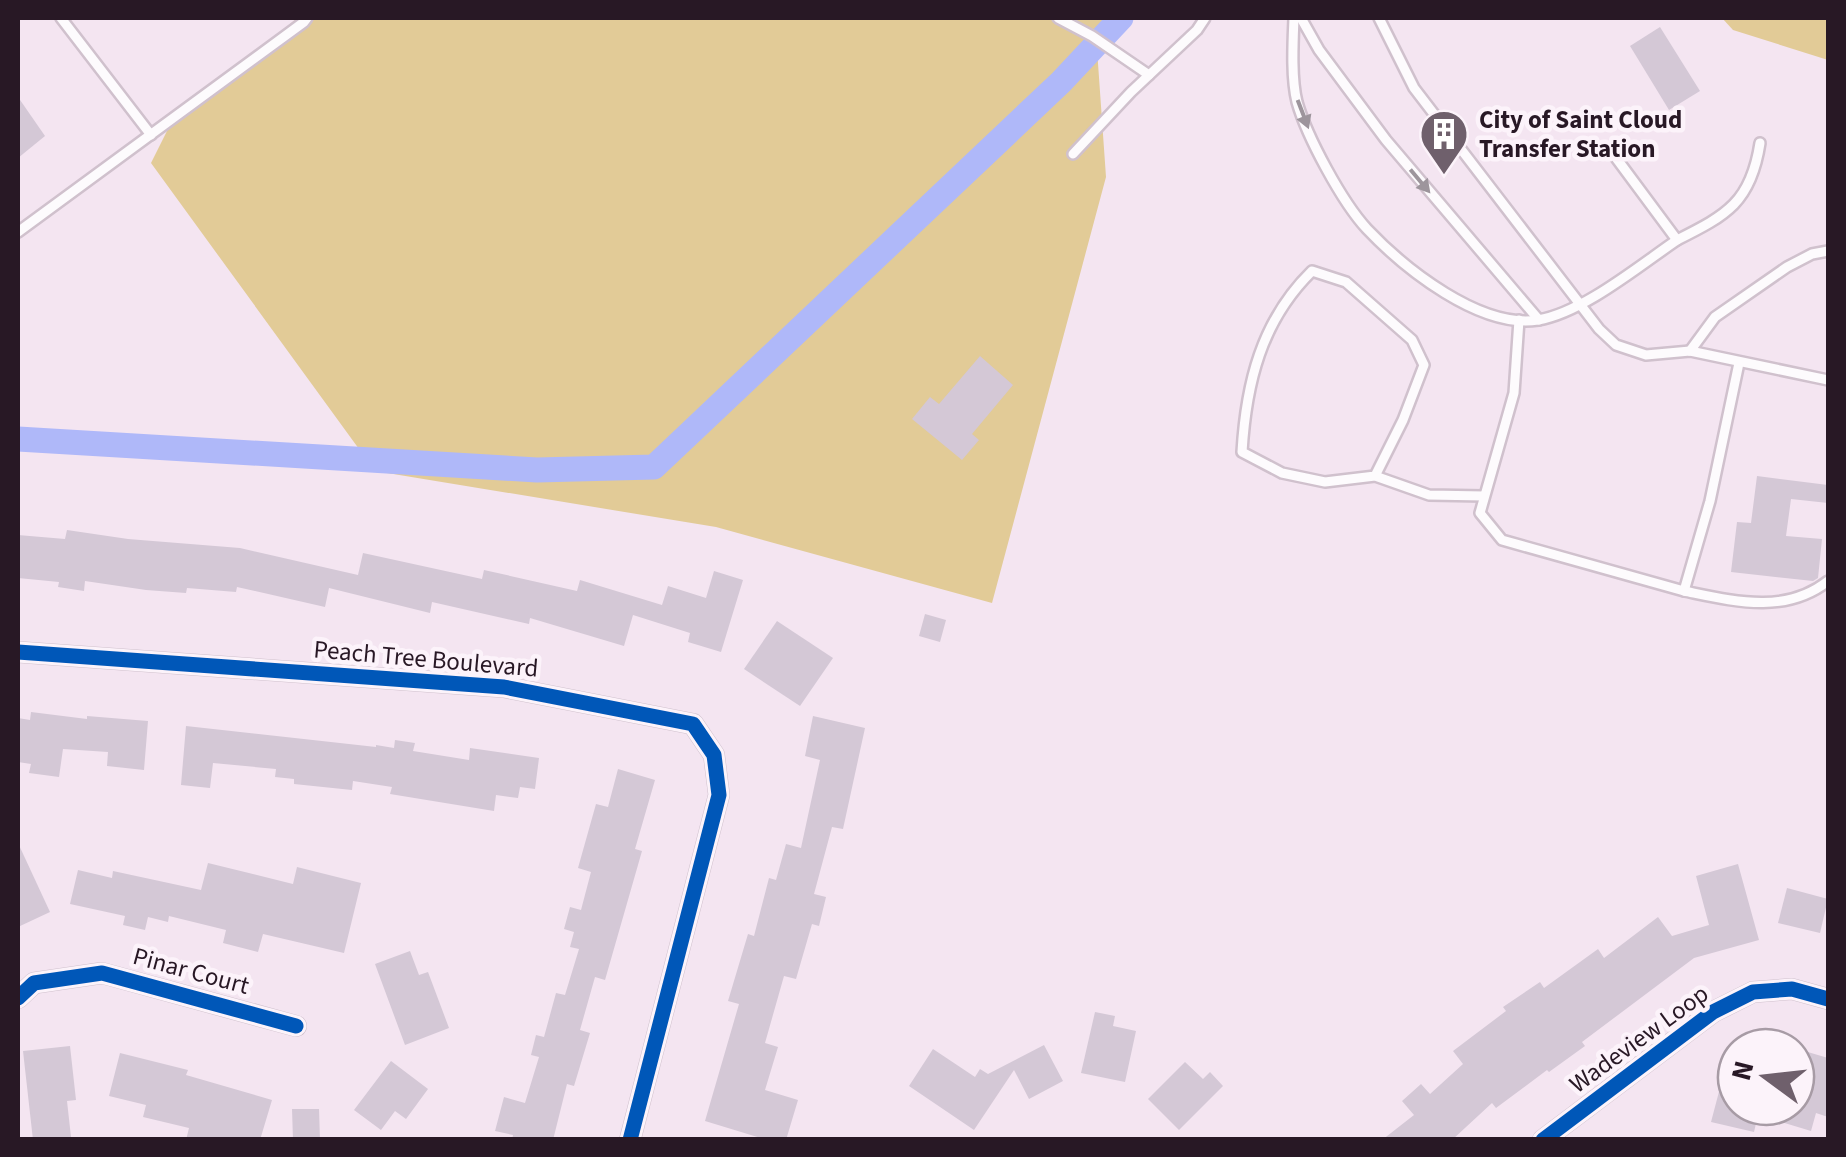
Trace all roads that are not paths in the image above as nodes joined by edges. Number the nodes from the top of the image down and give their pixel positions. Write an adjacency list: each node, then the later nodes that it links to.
1 (61, 18): 8 (lane)
2 (307, 18): 8 (lane)
3 (1058, 18): 7 (lane)
4 (1205, 18): 7 (lane)
5 (1298, 18): 16 (lane, one-way to 16); 17 (lane, one-way to 17)
6 (1379, 18): 15 (lane)
7 (1150, 75): 11 (lane)
8 (151, 134): 12 (lane)
9 (1760, 143): 13 (lane)
10 (1608, 147): 13 (lane)
11 (1073, 154)
12 (18, 232)
13 (1677, 240): 15 (lane)
14 (1828, 251): 18 (lane)
15 (1580, 304): 17 (lane); 18 (lane)
16 (1519, 320): 17 (lane); 22 (lane)
17 (1538, 320)
18 (1690, 351): 19 (lane)
19 (1740, 363): 20 (lane); 24 (lane)
20 (1828, 380)
21 (1375, 476): 21 (lane); 22 (lane)
22 (1484, 496): 24 (lane)
23 (1828, 580): 24 (lane)
24 (1684, 591)
25 (18, 652): 29 (street, Peach Tree Boulevard)
26 (18, 998): 28 (street, Pinar Court)
27 (1828, 999): 30 (street, Wadeview Loop)
28 (296, 1026)
29 (630, 1140)
30 (1543, 1140)

